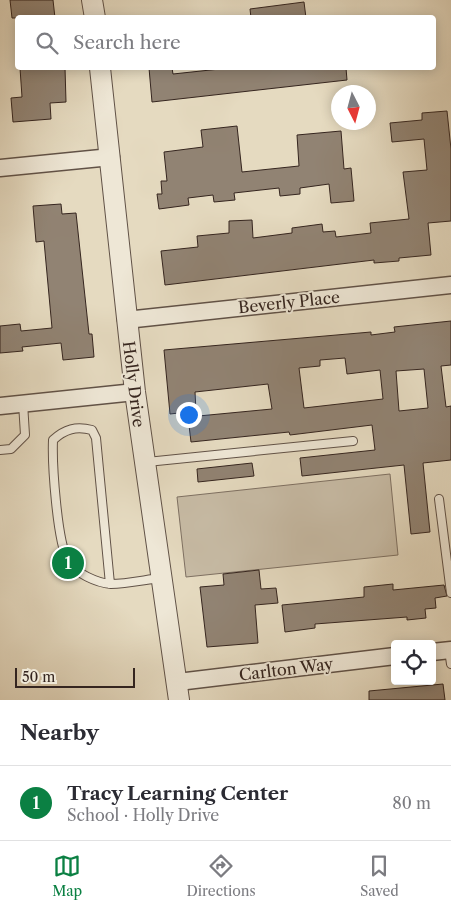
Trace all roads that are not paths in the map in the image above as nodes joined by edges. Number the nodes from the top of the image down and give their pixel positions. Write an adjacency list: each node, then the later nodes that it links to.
1 (92, 0): 2 (street)
2 (94, 15)
3 (100, 70): 4 (street, Holly Drive)
4 (111, 157): 5 (street); 7 (street, Holly Drive)
5 (0, 168)
6 (451, 285): 7 (street, Beverly Place)
7 (126, 320): 8 (street, Holly Drive)
8 (135, 392): 9 (street); 13 (street, Holly Drive)
9 (22, 403): 10 (street); 12 (lane)
10 (0, 406)
11 (353, 442): 13 (lane)
12 (0, 450)
13 (145, 462): 15 (street, Holly Drive)
14 (440, 499): 17 (lane)
15 (162, 578): 16 (lane); 21 (street, Holly Drive)
16 (110, 584): 16 (lane)
17 (451, 593)
18 (436, 652): 19 (street)
19 (451, 654)
20 (391, 657): 21 (street, Carlton Way)
21 (178, 691)

